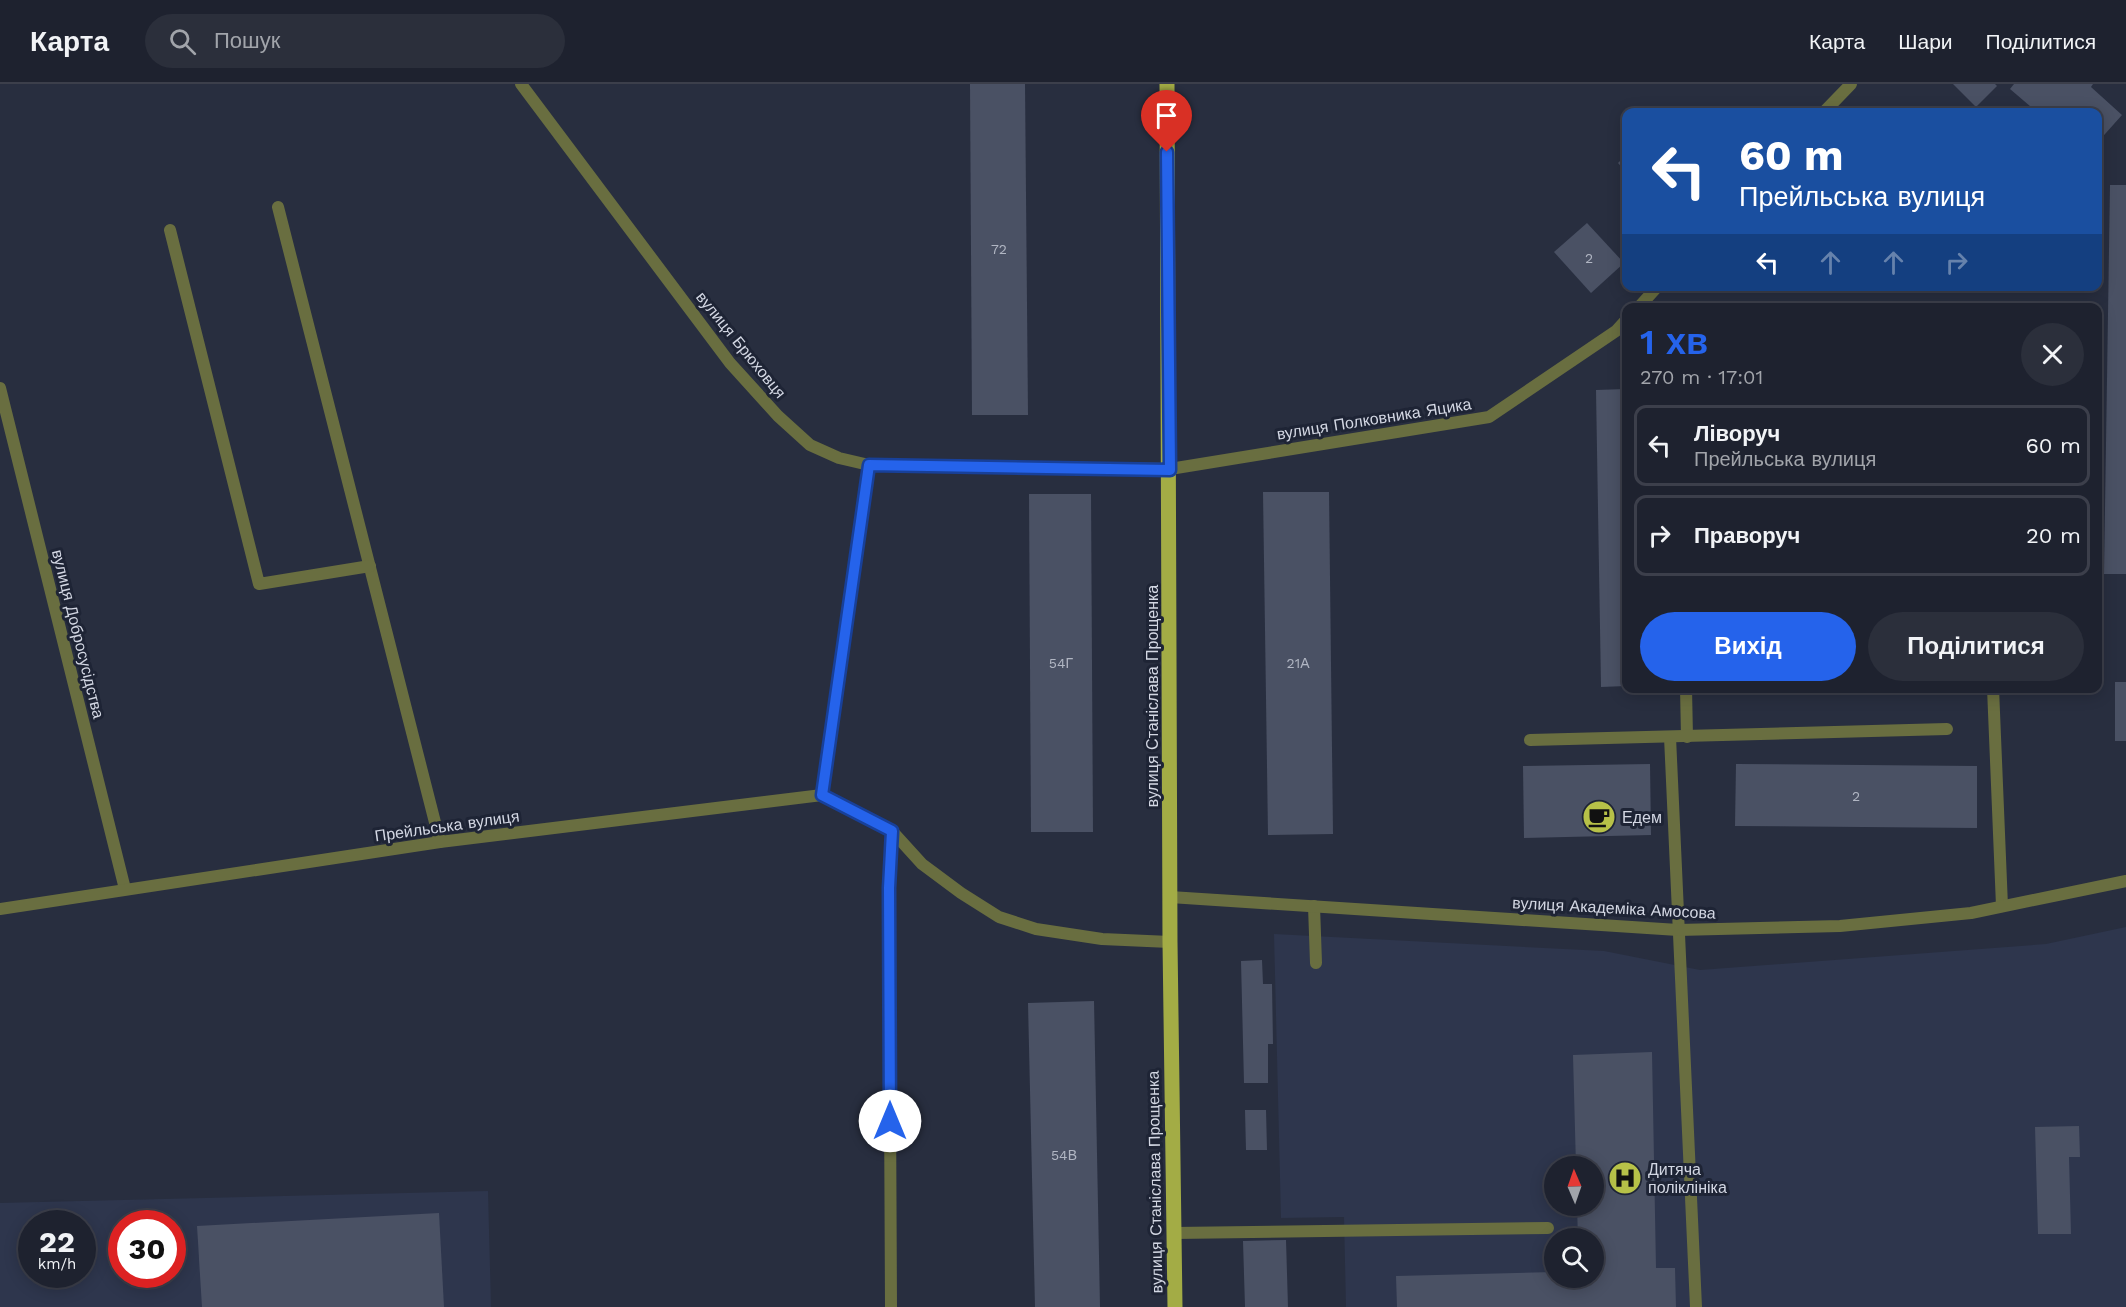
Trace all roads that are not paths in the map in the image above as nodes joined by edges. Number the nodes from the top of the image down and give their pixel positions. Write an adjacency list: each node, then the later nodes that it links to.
1 (521, 84): 11 (street, вулиця Брюховця)
2 (1167, 84): 12 (main road, вулиця Станіслава Прощенка)
3 (1851, 84): 4 (street)
4 (1828, 108)
5 (278, 207): 13 (street)
6 (170, 230): 13 (street)
7 (1653, 291): 8 (street)
8 (1643, 303)
9 (1622, 324): 12 (street, вулиця Полковника Яцика)
10 (0, 388): 24 (street, вулиця Добросусідства)
11 (869, 465): 12 (street, вулиця Брюховця); 20 (street)
12 (1170, 470): 25 (main road, вулиця Станіслава Прощенка)
13 (370, 566): 22 (street)
14 (1686, 693): 18 (street)
15 (1993, 693): 27 (street)
16 (1947, 729): 18 (street)
17 (1670, 737): 18 (street); 19 (street); 29 (street)
18 (1687, 737)
19 (1530, 740)
20 (822, 795): 21 (street); 22 (street, Прейльська вулиця)
21 (892, 831): 30 (street); 34 (street)
22 (440, 842): 24 (street, Прейльська вулиця)
23 (2126, 881): 27 (street, вулиця Академіка Амосова)
24 (125, 889): 28 (street, Прейльська вулиця)
25 (1170, 897): 26 (street, вулиця Академіка Амосова); 30 (main road, вулиця Станіслава Прощенка)
26 (1314, 906): 29 (street, вулиця Академіка Амосова); 31 (street)
27 (2002, 906): 29 (street, вулиця Академіка Амосова)
28 (0, 909)
29 (1678, 930): 36 (street)
30 (1170, 942): 33 (main road, вулиця Станіслава Прощенка)
31 (1316, 963)
32 (1544, 1228): 33 (street)
33 (1174, 1233): 35 (main road, вулиця Станіслава Прощенка)
34 (891, 1307)
35 (1175, 1307)
36 (1696, 1307)

